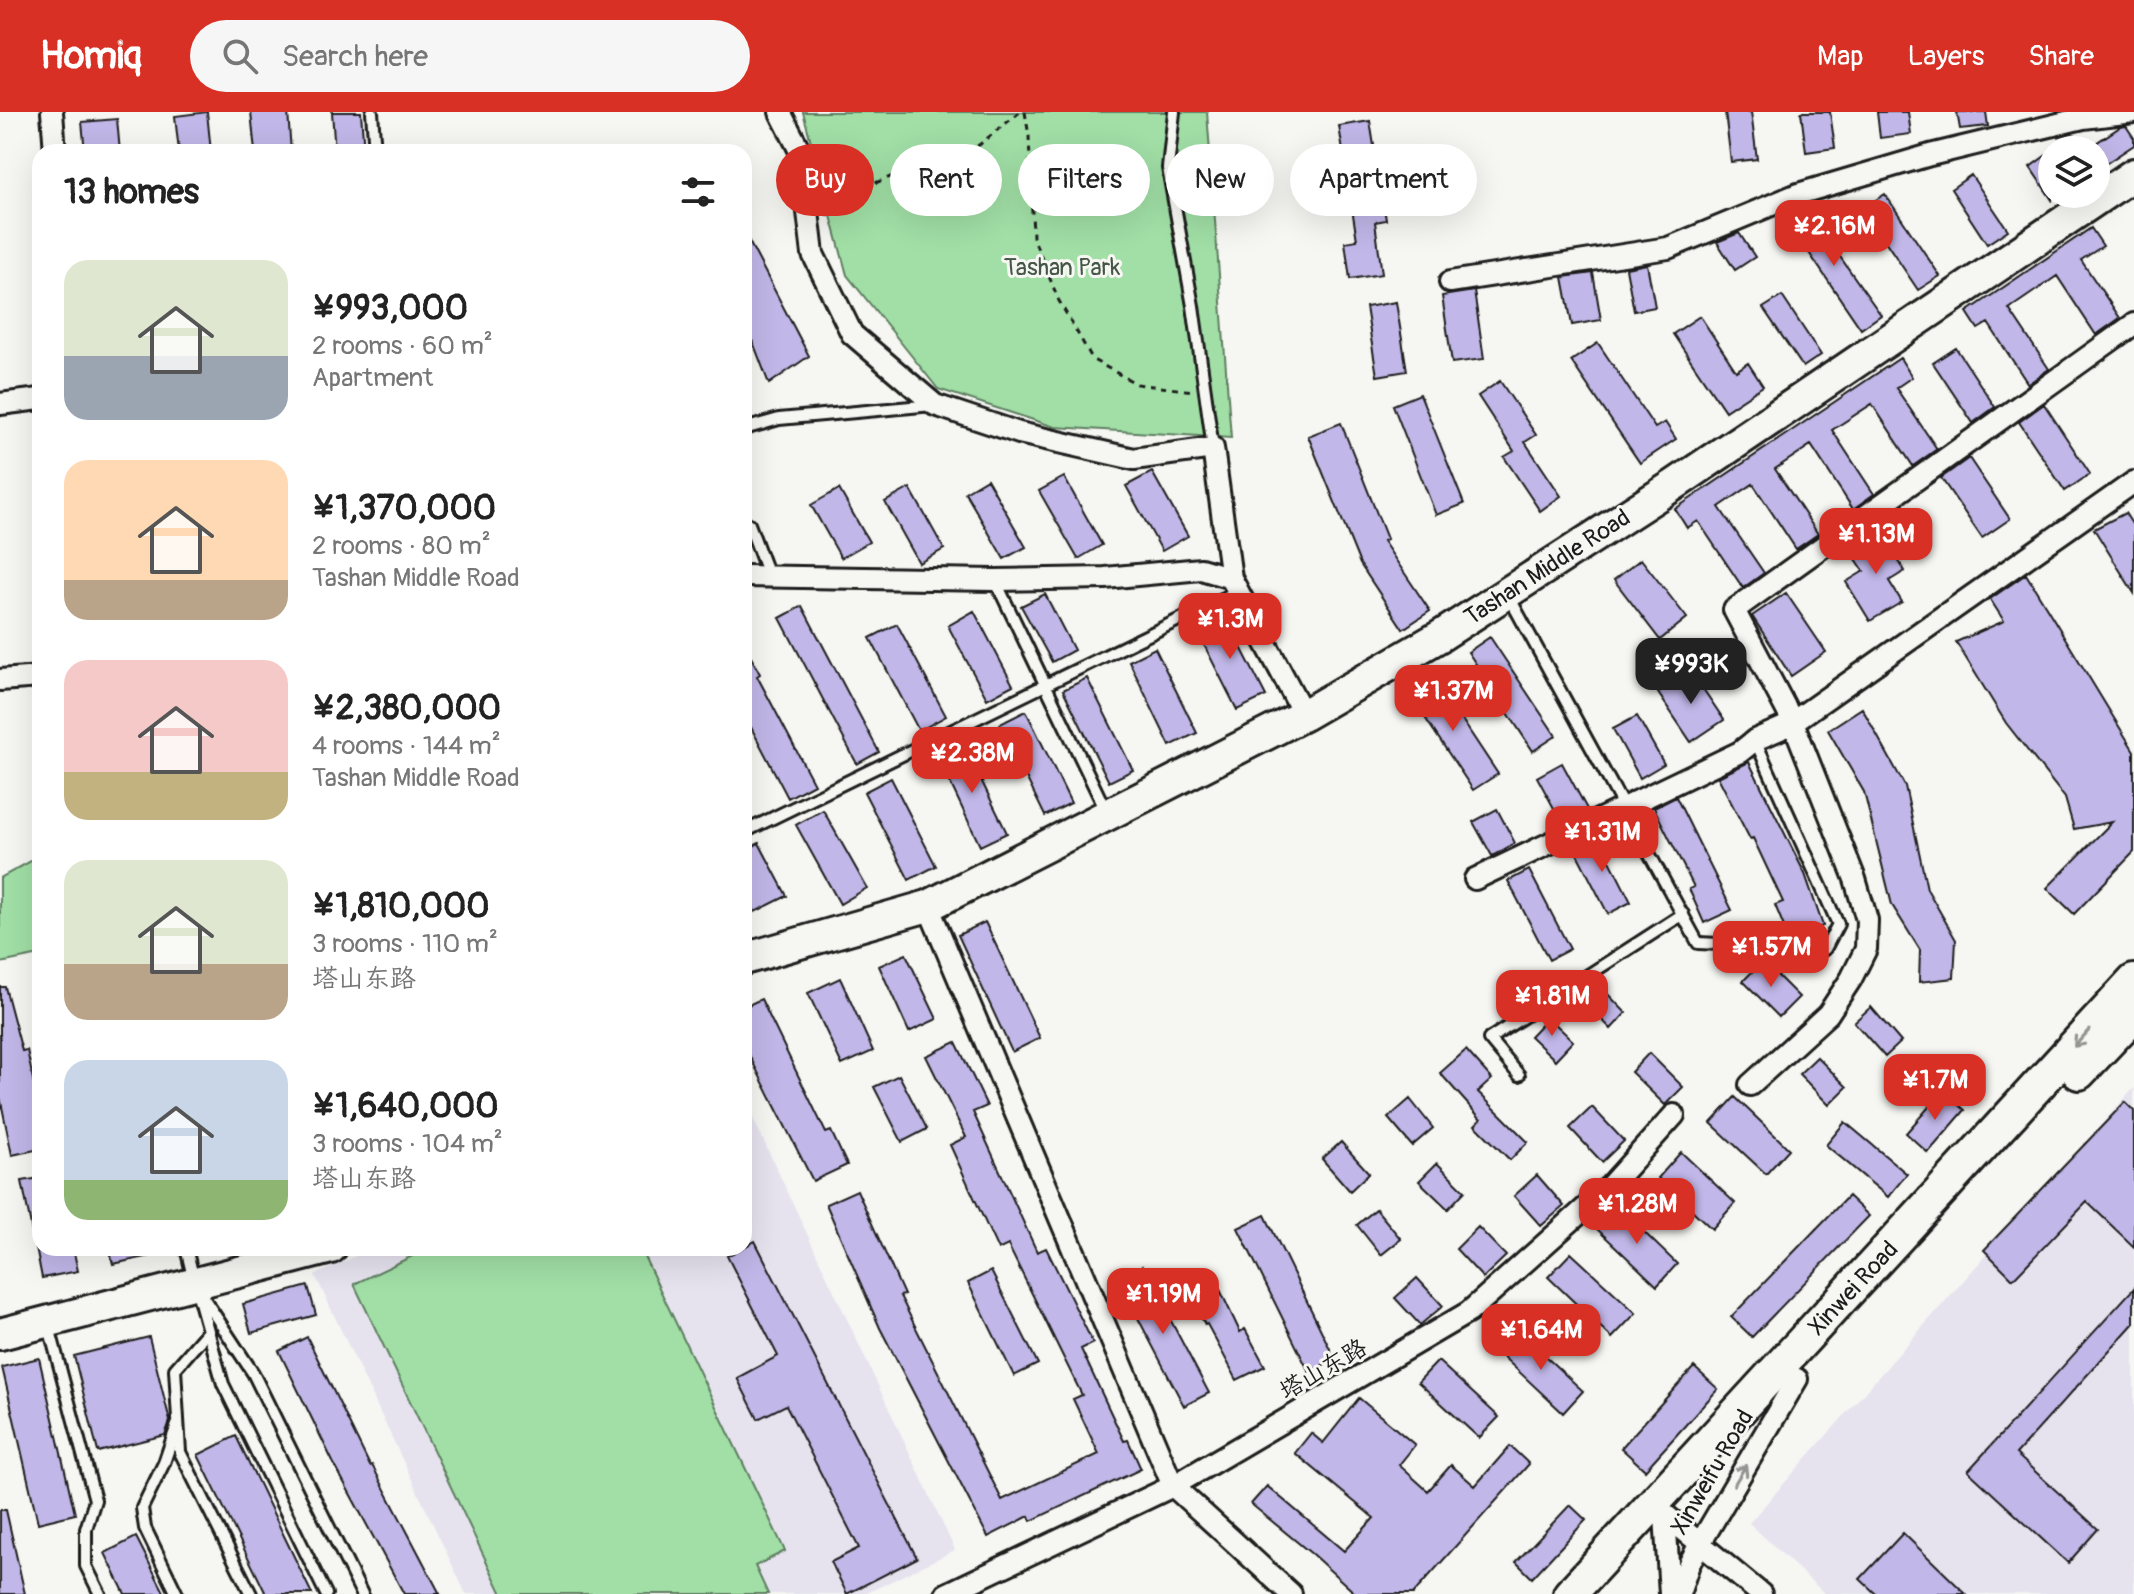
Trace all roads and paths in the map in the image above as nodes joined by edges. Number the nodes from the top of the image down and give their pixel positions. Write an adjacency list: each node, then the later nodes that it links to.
1 (52, 112): 8 (street)
2 (372, 112): 9 (lane)
3 (780, 112): 11 (street)
4 (1023, 112): 11 (path); 14 (path)
5 (1174, 112): 14 (lane)
6 (2134, 112): 7 (street)
7 (2082, 115): 12 (street)
8 (54, 144)
9 (374, 144)
10 (2134, 174): 26 (street, Tashan Middle Road)
11 (810, 227): 17 (street)
12 (1450, 282)
13 (2134, 324): 31 (street)
14 (1205, 393): 19 (lane)
15 (32, 400): 16 (street)
16 (0, 404)
17 (935, 405): 18 (lane); 19 (street)
18 (752, 427)
19 (1213, 448): 25 (street)
20 (2134, 482): 31 (street)
21 (752, 532): 22 (lane)
22 (768, 575): 23 (street); 24 (street)
23 (752, 576)
24 (995, 580): 25 (street); 29 (lane)
25 (1235, 584): 29 (lane); 30 (street)
26 (1507, 593): 30 (street, Tashan Middle Road); 33 (lane)
27 (32, 678): 28 (street)
28 (0, 680)
29 (1046, 686): 34 (lane); 35 (lane)
30 (1304, 715): 34 (street, Tashan Middle Road)
31 (1793, 722): 32 (street); 43 (street)
32 (1755, 740): 33 (street); 38 (lane)
33 (1625, 806): 36 (street); 38 (lane)
34 (1108, 814): 37 (street, Tashan Middle Road)
35 (752, 828)
36 (1475, 879)
37 (928, 906): 39 (street, Tashan Middle Road); 53 (street)
38 (1683, 914): 42 (lane)
39 (752, 957)
40 (2134, 981): 54 (main road, Xinwei Road, one-way to 54)
41 (2134, 1015): 51 (main road, Xinwei Road)
42 (1519, 1075)
43 (1750, 1085)
44 (1674, 1115): 53 (street, 塔山东路)
45 (188, 1256): 47 (lane)
46 (302, 1256): 47 (street)
47 (195, 1285): 48 (street); 49 (lane); 60 (lane)
48 (48, 1322): 50 (street); 56 (lane)
49 (208, 1331): 52 (lane); 59 (lane)
50 (0, 1334)
51 (1797, 1379): 54 (main road, Xinwei Road); 55 (street, Xinweifu Road, one-way to 51)
52 (178, 1419): 57 (lane); 58 (lane)
53 (1173, 1486): 61 (street, 塔山东路); 62 (street)
54 (1658, 1509): 55 (street); 63 (main road, Xinwei Road); 64 (main road, Xinwei Road); 65 (street)
55 (1701, 1542): 66 (street, Xinweifu Road); 67 (street)
56 (100, 1594)
57 (177, 1594)
58 (251, 1594)
59 (326, 1594)
60 (362, 1594)
61 (946, 1594)
62 (1291, 1594)
63 (1570, 1594)
64 (1595, 1594)
65 (1670, 1594)
66 (1679, 1594)
67 (1761, 1594)

